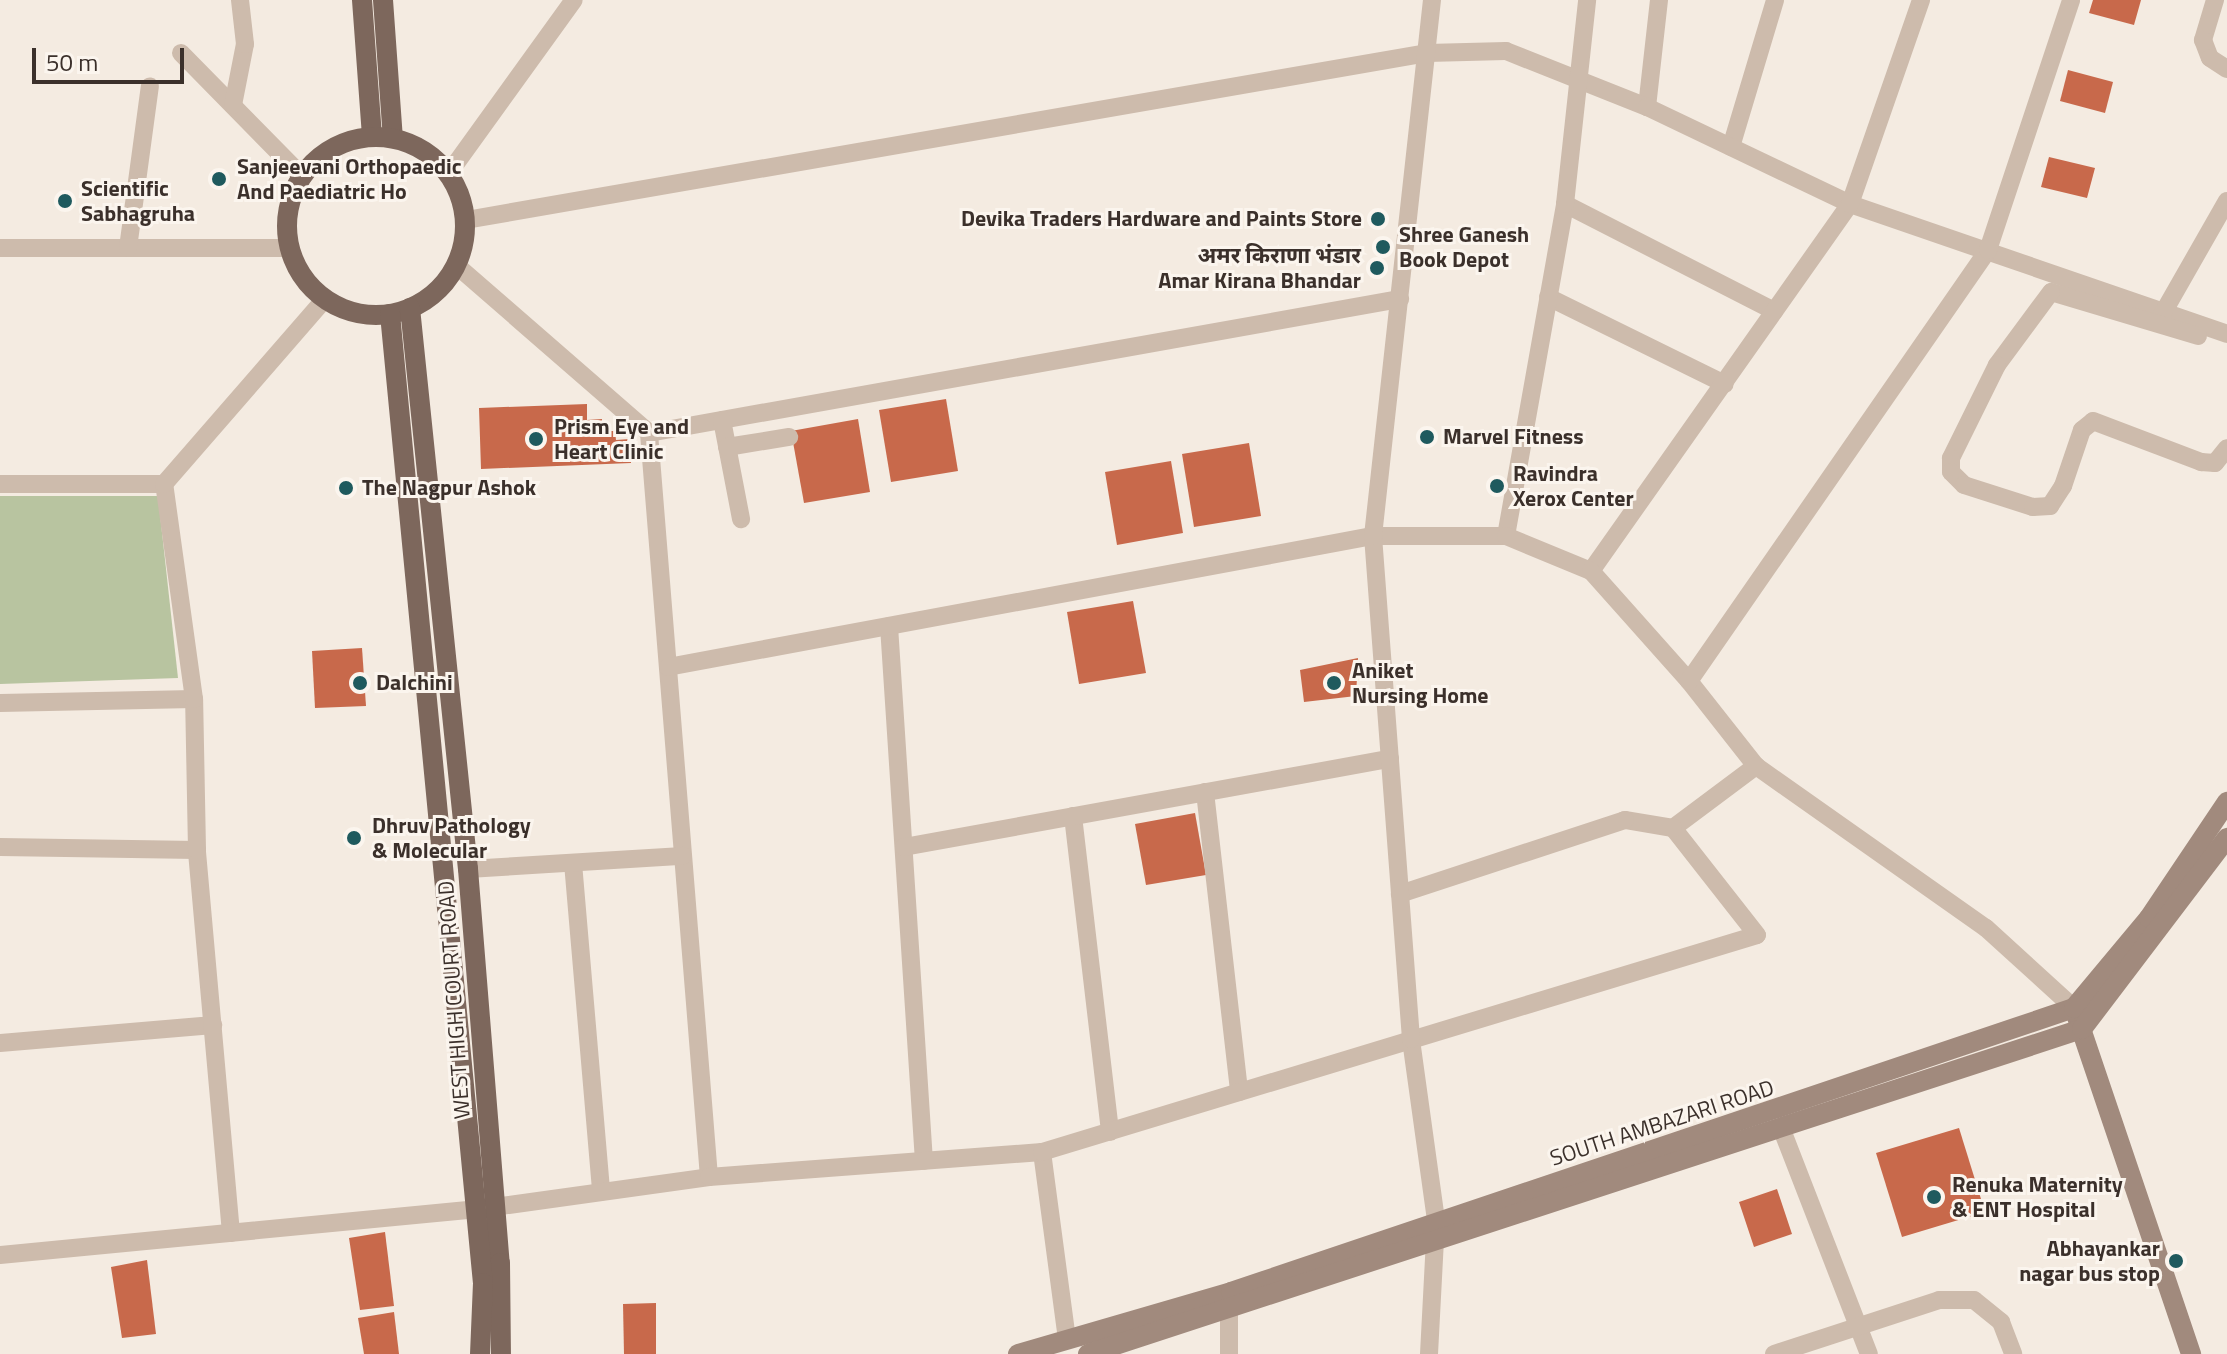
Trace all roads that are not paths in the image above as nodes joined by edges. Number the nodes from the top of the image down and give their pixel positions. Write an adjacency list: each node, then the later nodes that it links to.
1 (240, 0): 17 (street)
2 (362, 0): 19 (main road)
3 (383, 0): 20 (main road)
4 (574, 0): 22 (street)
5 (1432, 0): 13 (street)
6 (1587, 0): 15 (street)
7 (1659, 0): 18 (street)
8 (1775, 0): 21 (street)
9 (1921, 0): 26 (street)
10 (2071, 0): 31 (street)
11 (2215, 0): 14 (street)
12 (181, 53): 17 (street)
13 (1427, 53): 15 (street); 27 (street); 36 (street)
14 (2227, 69)
15 (1580, 77): 18 (street); 25 (street)
16 (150, 86): 29 (street)
17 (233, 105): 23 (street)
18 (1647, 107): 21 (street)
19 (372, 136): 20 (main road); 23 (main road)
20 (393, 138): 22 (main road)
21 (1731, 147): 26 (street)
22 (449, 173): 27 (main road)
23 (302, 176): 30 (main road)
24 (2227, 201): 39 (street)
25 (1565, 204): 34 (street); 38 (street)
26 (1850, 204): 31 (street); 38 (street)
27 (466, 220): 32 (main road)
28 (0, 248): 29 (street)
29 (128, 248): 30 (street)
30 (289, 248): 35 (main road)
31 (1988, 250): 33 (street); 56 (street)
32 (456, 265): 37 (main road); 44 (street)
33 (2068, 288): 39 (street); 47 (street)
34 (1548, 297): 42 (street); 52 (street)
35 (325, 299): 37 (main road); 49 (street)
36 (1400, 299): 43 (street); 51 (street)
37 (400, 311): 71 (main road, WEST HIGH COURT ROAD); 85 (main road)
38 (1774, 311): 42 (street)
39 (2160, 318): 40 (street); 41 (street)
40 (2227, 334)
41 (2227, 345)
42 (1725, 384): 53 (street)
43 (722, 420): 44 (street); 46 (street)
44 (649, 433): 55 (street)
45 (789, 437): 46 (street)
46 (727, 447): 50 (street)
47 (2227, 448)
48 (0, 484): 49 (street)
49 (164, 484): 57 (street)
50 (741, 519)
51 (1373, 536): 52 (street); 54 (street); 59 (street)
52 (1506, 536): 53 (street)
53 (1591, 571): 56 (street)
54 (889, 626): 55 (street); 67 (street)
55 (668, 667): 69 (street)
56 (1689, 681): 60 (street)
57 (194, 699): 58 (street); 68 (street)
58 (0, 703)
59 (1390, 759): 61 (street); 72 (street)
60 (1756, 766): 64 (street); 73 (street)
61 (1205, 792): 63 (street); 78 (street)
62 (2227, 802): 73 (main road)
63 (1073, 816): 67 (street); 80 (street)
64 (1673, 828): 72 (street); 76 (street)
65 (2227, 838): 75 (main road)
66 (0, 847): 68 (street)
67 (904, 847): 82 (street)
68 (197, 850): 74 (street)
69 (683, 856): 70 (street); 83 (street)
70 (573, 863): 71 (street); 84 (street)
71 (468, 869): 85 (main road, WEST HIGH COURT ROAD)
72 (1400, 894): 76 (street)
73 (2074, 1008): 75 (main road); 86 (main road, SOUTH AMBAZARI ROAD)
74 (213, 1025): 77 (street); 87 (street)
75 (2082, 1029): 79 (main road, SOUTH AMBAZARI ROAD); 101 (main road)
76 (1411, 1039): 78 (street); 86 (street)
77 (0, 1043)
78 (1239, 1092): 80 (street)
79 (1782, 1130): 86 (main road, SOUTH AMBAZARI ROAD); 90 (street)
80 (1110, 1132): 81 (street)
81 (1042, 1152): 82 (street); 91 (street)
82 (924, 1161): 83 (street)
83 (709, 1177): 84 (street)
84 (601, 1192): 85 (street)
85 (485, 1208): 87 (street); 92 (main road); 93 (main road, WEST HIGH COURT ROAD)
86 (1435, 1230): 89 (main road, SOUTH AMBAZARI ROAD); 91 (main road, SOUTH AMBAZARI ROAD); 97 (street)
87 (231, 1233): 88 (street)
88 (0, 1255)
89 (1229, 1312): 95 (main road, SOUTH AMBAZARI ROAD); 96 (street)
90 (1859, 1328): 98 (street); 99 (street); 100 (street)
91 (1067, 1339): 94 (main road, SOUTH AMBAZARI ROAD)
92 (480, 1354)
93 (501, 1354)
94 (1018, 1354)
95 (1088, 1354)
96 (1229, 1354)
97 (1429, 1354)
98 (1774, 1354)
99 (1869, 1354)
100 (2013, 1354)
101 (2191, 1354)

